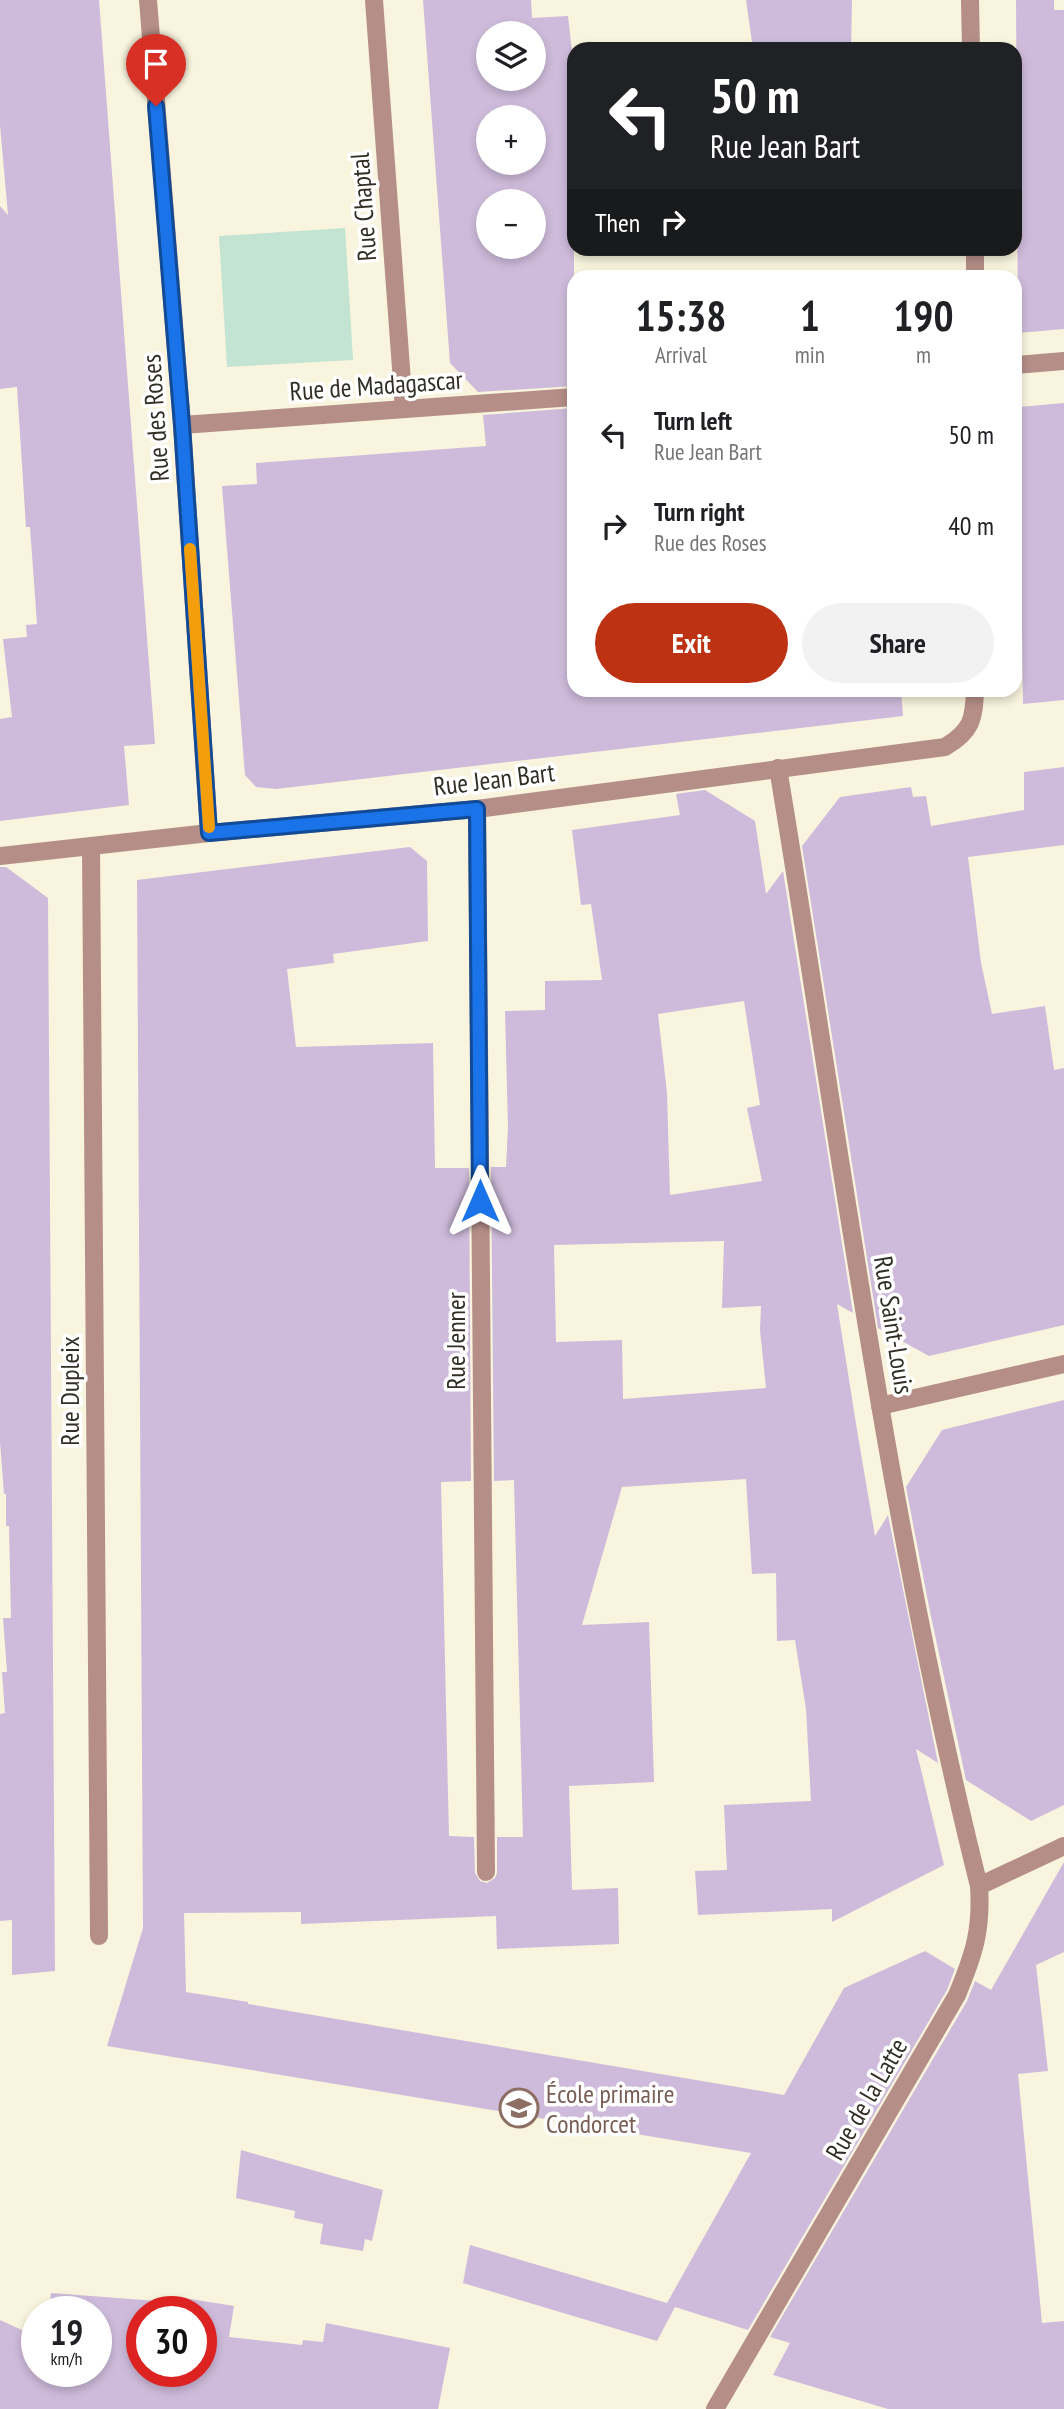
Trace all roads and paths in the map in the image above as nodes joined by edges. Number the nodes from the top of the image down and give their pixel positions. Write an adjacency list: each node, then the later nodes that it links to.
1 (148, 0): 9 (street, Rue des Roses)
2 (374, 0): 8 (street, Rue Chaptal)
3 (970, 0): 4 (street)
4 (971, 42)
5 (1064, 361): 6 (street)
6 (1022, 364)
7 (567, 397): 8 (street, Rue de Madagascar)
8 (404, 409): 9 (street, Rue de Madagascar)
9 (182, 425): 13 (street, Rue des Roses)
10 (975, 697): 11 (street, Rue Jean Bart)
11 (778, 768): 12 (street, Rue Jean Bart); 17 (street, Rue Saint-Louis)
12 (477, 809): 13 (street, Rue Jean Bart); 19 (street, Rue Jenner)
13 (209, 833): 14 (street, Rue Jean Bart)
14 (91, 846): 15 (street, Rue Jean Bart); 21 (street, Rue Dupleix)
15 (0, 856)
16 (1064, 1364): 17 (street)
17 (880, 1406): 20 (street, Rue Saint-Louis)
18 (1064, 1846): 20 (street)
19 (486, 1872)
20 (979, 1886): 22 (street, Rue de la Latte)
21 (99, 1936)
22 (715, 2409)

